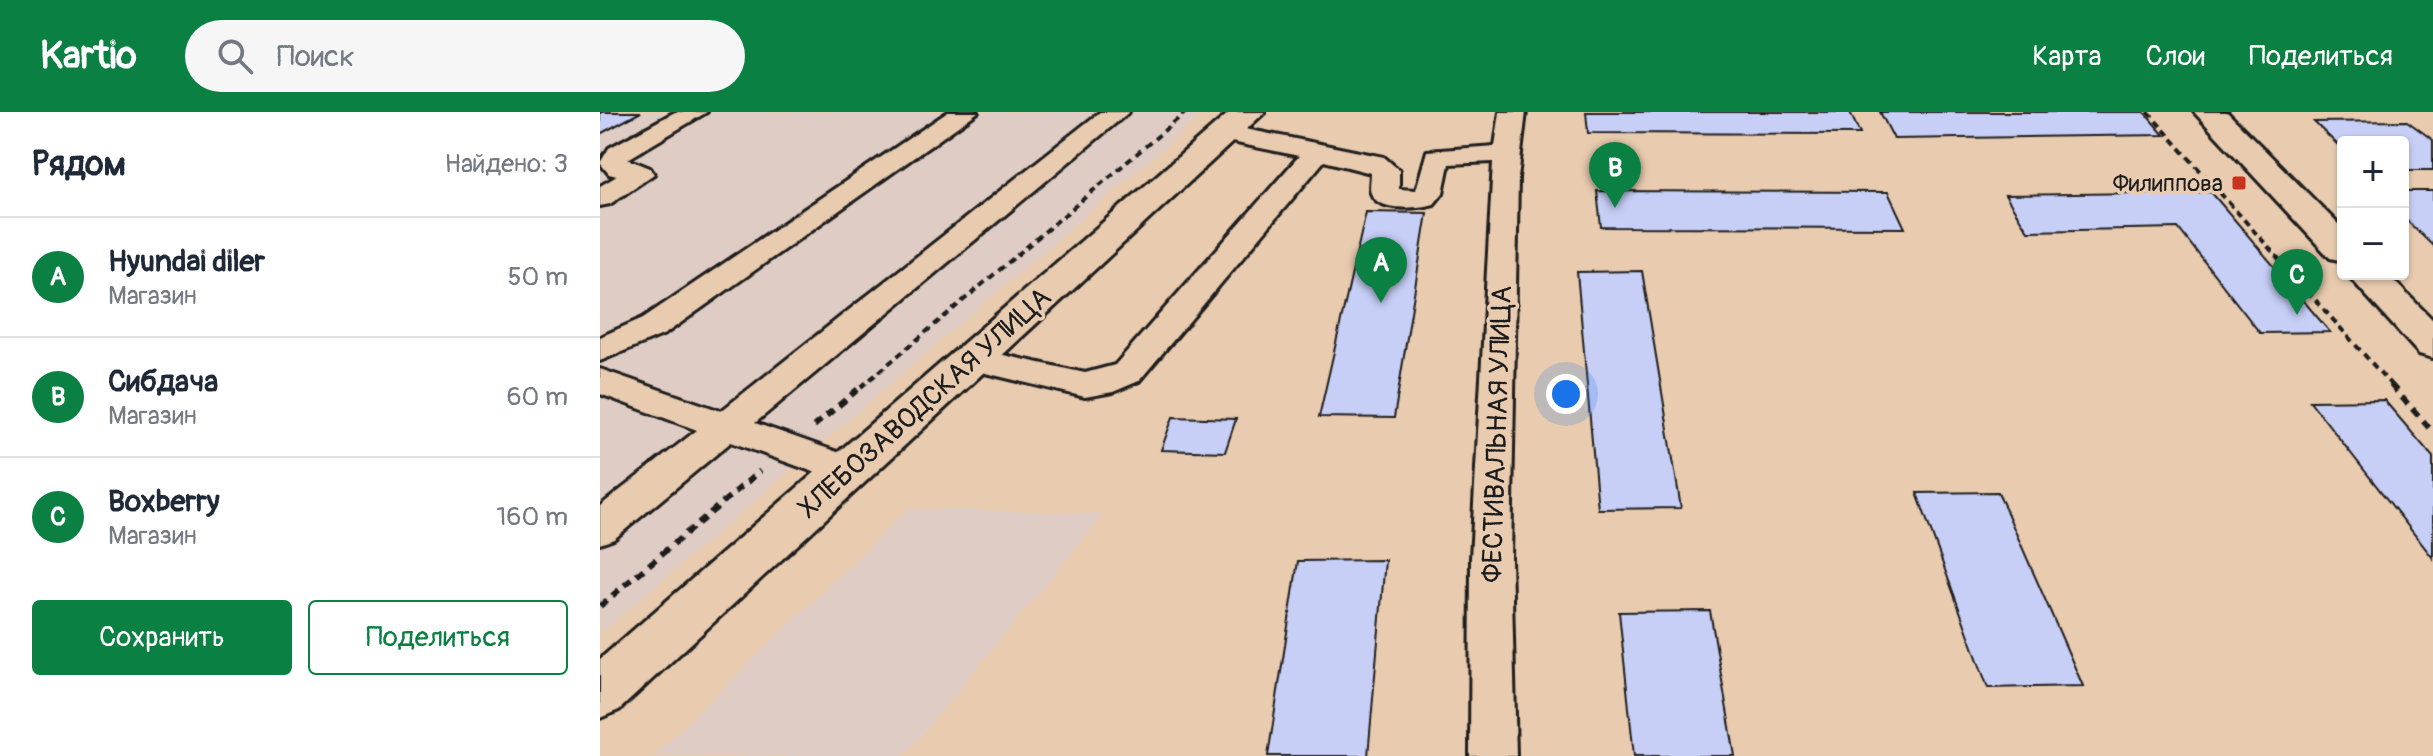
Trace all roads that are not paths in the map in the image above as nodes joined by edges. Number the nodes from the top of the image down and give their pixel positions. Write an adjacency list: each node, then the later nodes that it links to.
1 (694, 112): 9 (street)
2 (965, 112): 13 (street)
3 (1116, 112): 16 (street)
4 (1513, 112): 8 (street, ФЕСТИВАЛЬНАЯ УЛИЦА)
5 (2210, 112): 10 (main road)
6 (1238, 122): 7 (street); 14 (main road, ХЛЕБОЗАВОДСКАЯ УЛИЦА)
7 (1317, 152): 8 (street); 14 (street)
8 (1506, 153): 20 (street, ФЕСТИВАЛЬНАЯ УЛИЦА)
9 (600, 198)
10 (2337, 244)
11 (2372, 280): 12 (main road)
12 (2433, 344)
13 (600, 350)
14 (972, 359): 17 (main road, ХЛЕБОЗАВОДСКАЯ УЛИЦА)
15 (600, 381): 16 (street)
16 (727, 428): 17 (street); 18 (street)
17 (847, 470): 19 (main road, ХЛЕБОЗАВОДСКАЯ УЛИЦА)
18 (600, 528)
19 (600, 693)
20 (1493, 756)

